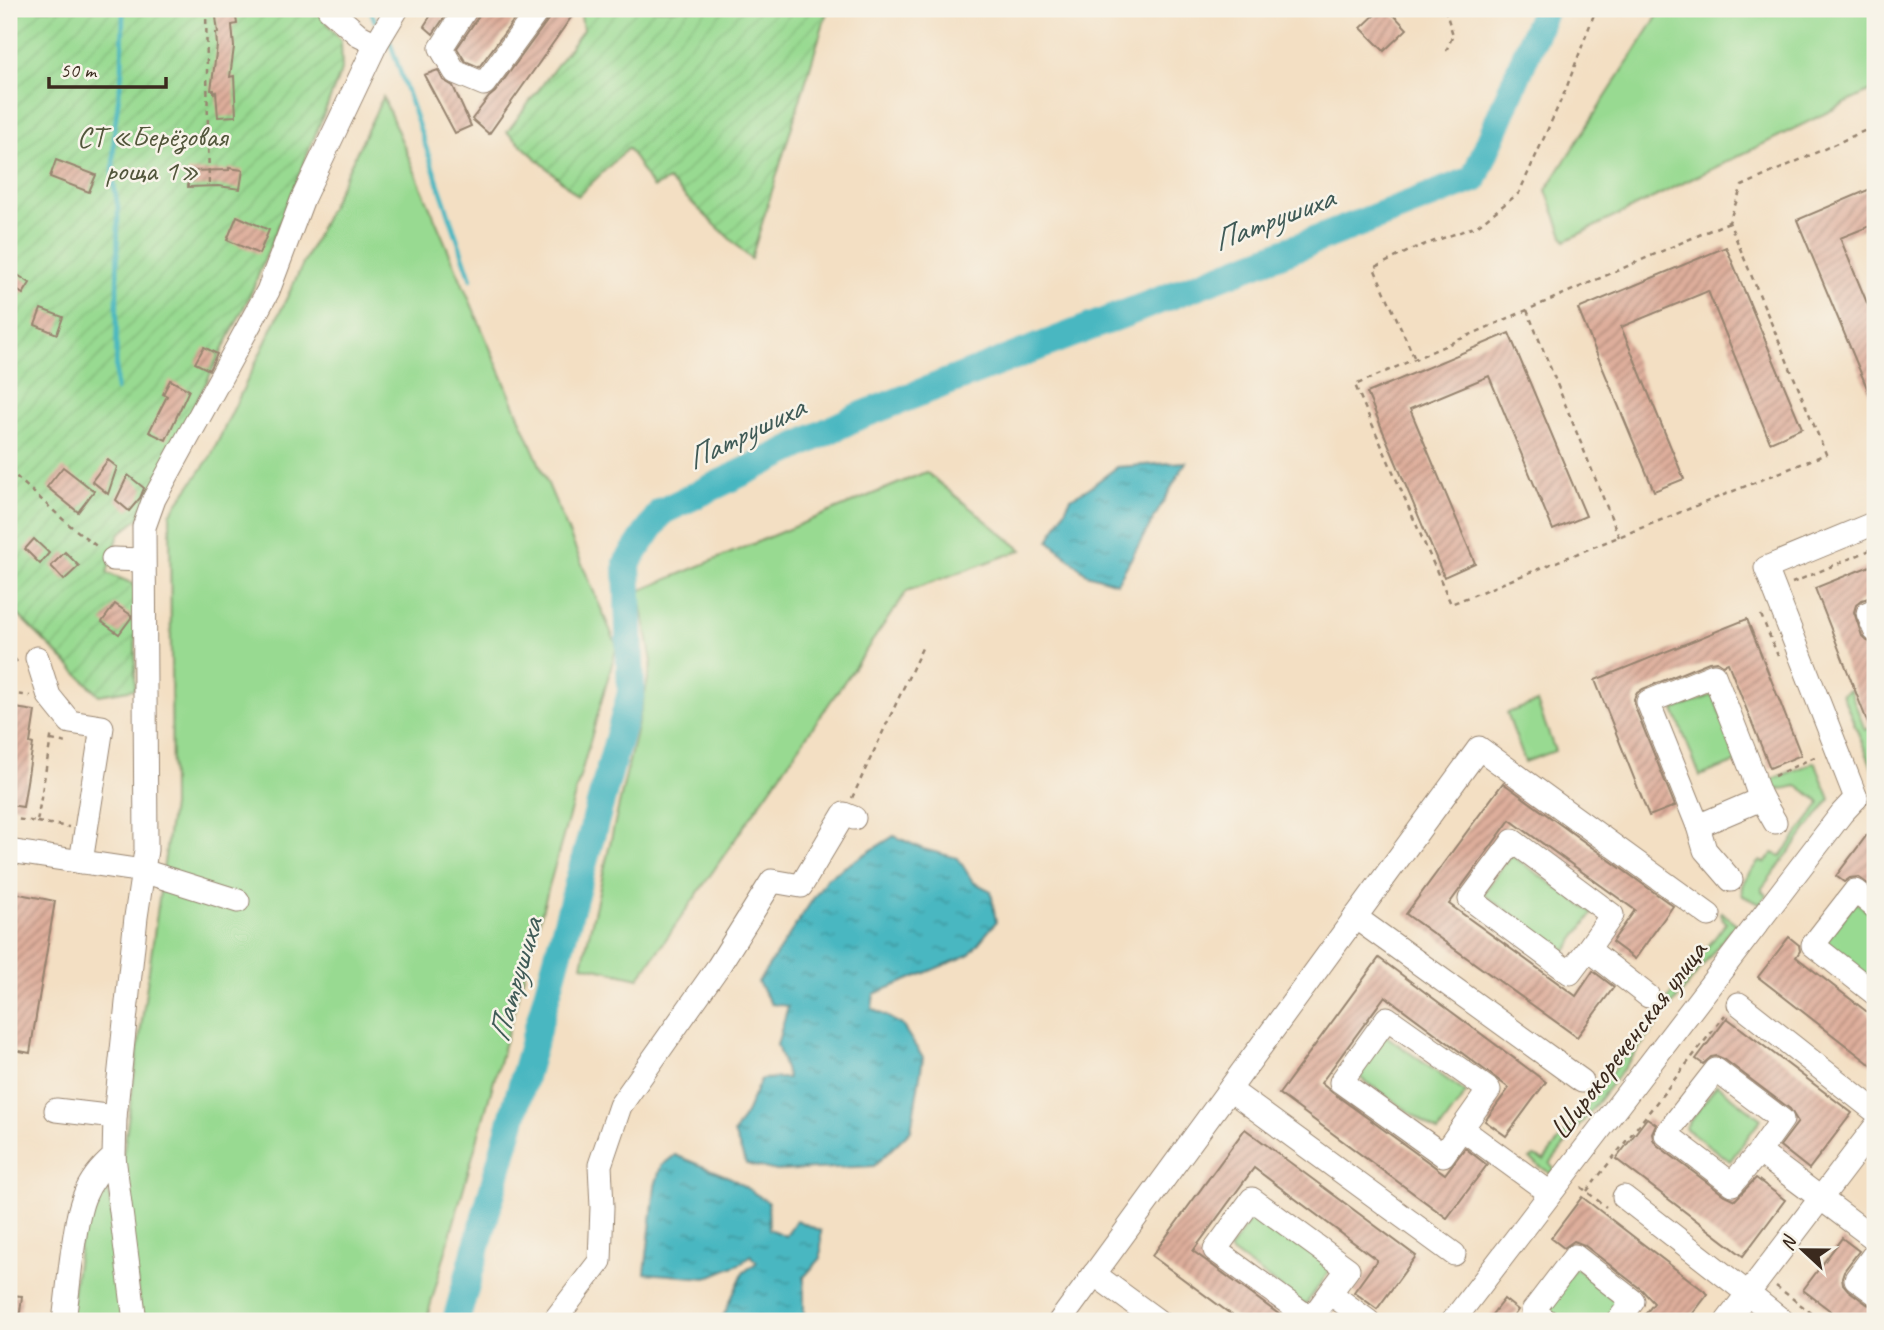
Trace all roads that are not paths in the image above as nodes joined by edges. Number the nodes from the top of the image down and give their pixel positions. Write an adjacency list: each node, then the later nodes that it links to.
1 (329, 9): 5 (street)
2 (397, 9): 5 (street)
3 (466, 9): 4 (street)
4 (539, 9)
5 (376, 44): 8 (street)
6 (1875, 523): 13 (street)
7 (113, 559): 8 (street)
8 (143, 560): 19 (street)
9 (1875, 610): 10 (street)
10 (1875, 630)
11 (37, 658): 18 (street)
12 (1758, 792): 15 (street); 16 (street); 16 (street)
13 (1870, 795): 38 (street, Широкореченская улица)
14 (849, 816): 50 (street)
15 (1775, 822)
16 (1698, 826): 20 (street)
17 (9, 851): 18 (street)
18 (81, 862): 19 (street)
19 (144, 871): 21 (street); 33 (street)
20 (1731, 880)
21 (238, 901)
22 (1875, 907): 26 (street)
23 (1709, 915): 24 (street)
24 (1355, 917): 29 (street); 30 (street)
25 (1588, 949): 25 (street); 27 (street)
26 (1875, 991)
27 (1648, 996)
28 (1739, 1004): 32 (street)
29 (1582, 1081)
30 (1230, 1090): 43 (street); 44 (street)
31 (56, 1110): 33 (street)
32 (1875, 1111)
33 (115, 1117): 37 (street)
34 (1875, 1128): 39 (street)
35 (1462, 1129): 35 (street); 38 (street)
36 (1759, 1152): 36 (street); 39 (street)
37 (114, 1157): 48 (street); 49 (street)
38 (1550, 1193): 54 (street, Широкореченская улица)
39 (1822, 1199): 41 (street); 47 (street)
40 (1616, 1202): 47 (street)
41 (1875, 1239)
42 (1875, 1253): 46 (street)
43 (1454, 1254)
44 (1094, 1274): 51 (street); 52 (street)
45 (1330, 1293): 45 (street); 53 (street)
46 (1875, 1293)
47 (1748, 1294): 57 (street); 58 (street)
48 (64, 1321)
49 (135, 1321)
50 (554, 1321)
51 (1060, 1321)
52 (1158, 1321)
53 (1368, 1321)
54 (1453, 1321)
55 (1547, 1321): 56 (street)
56 (1618, 1321)
57 (1727, 1321)
58 (1783, 1321)

